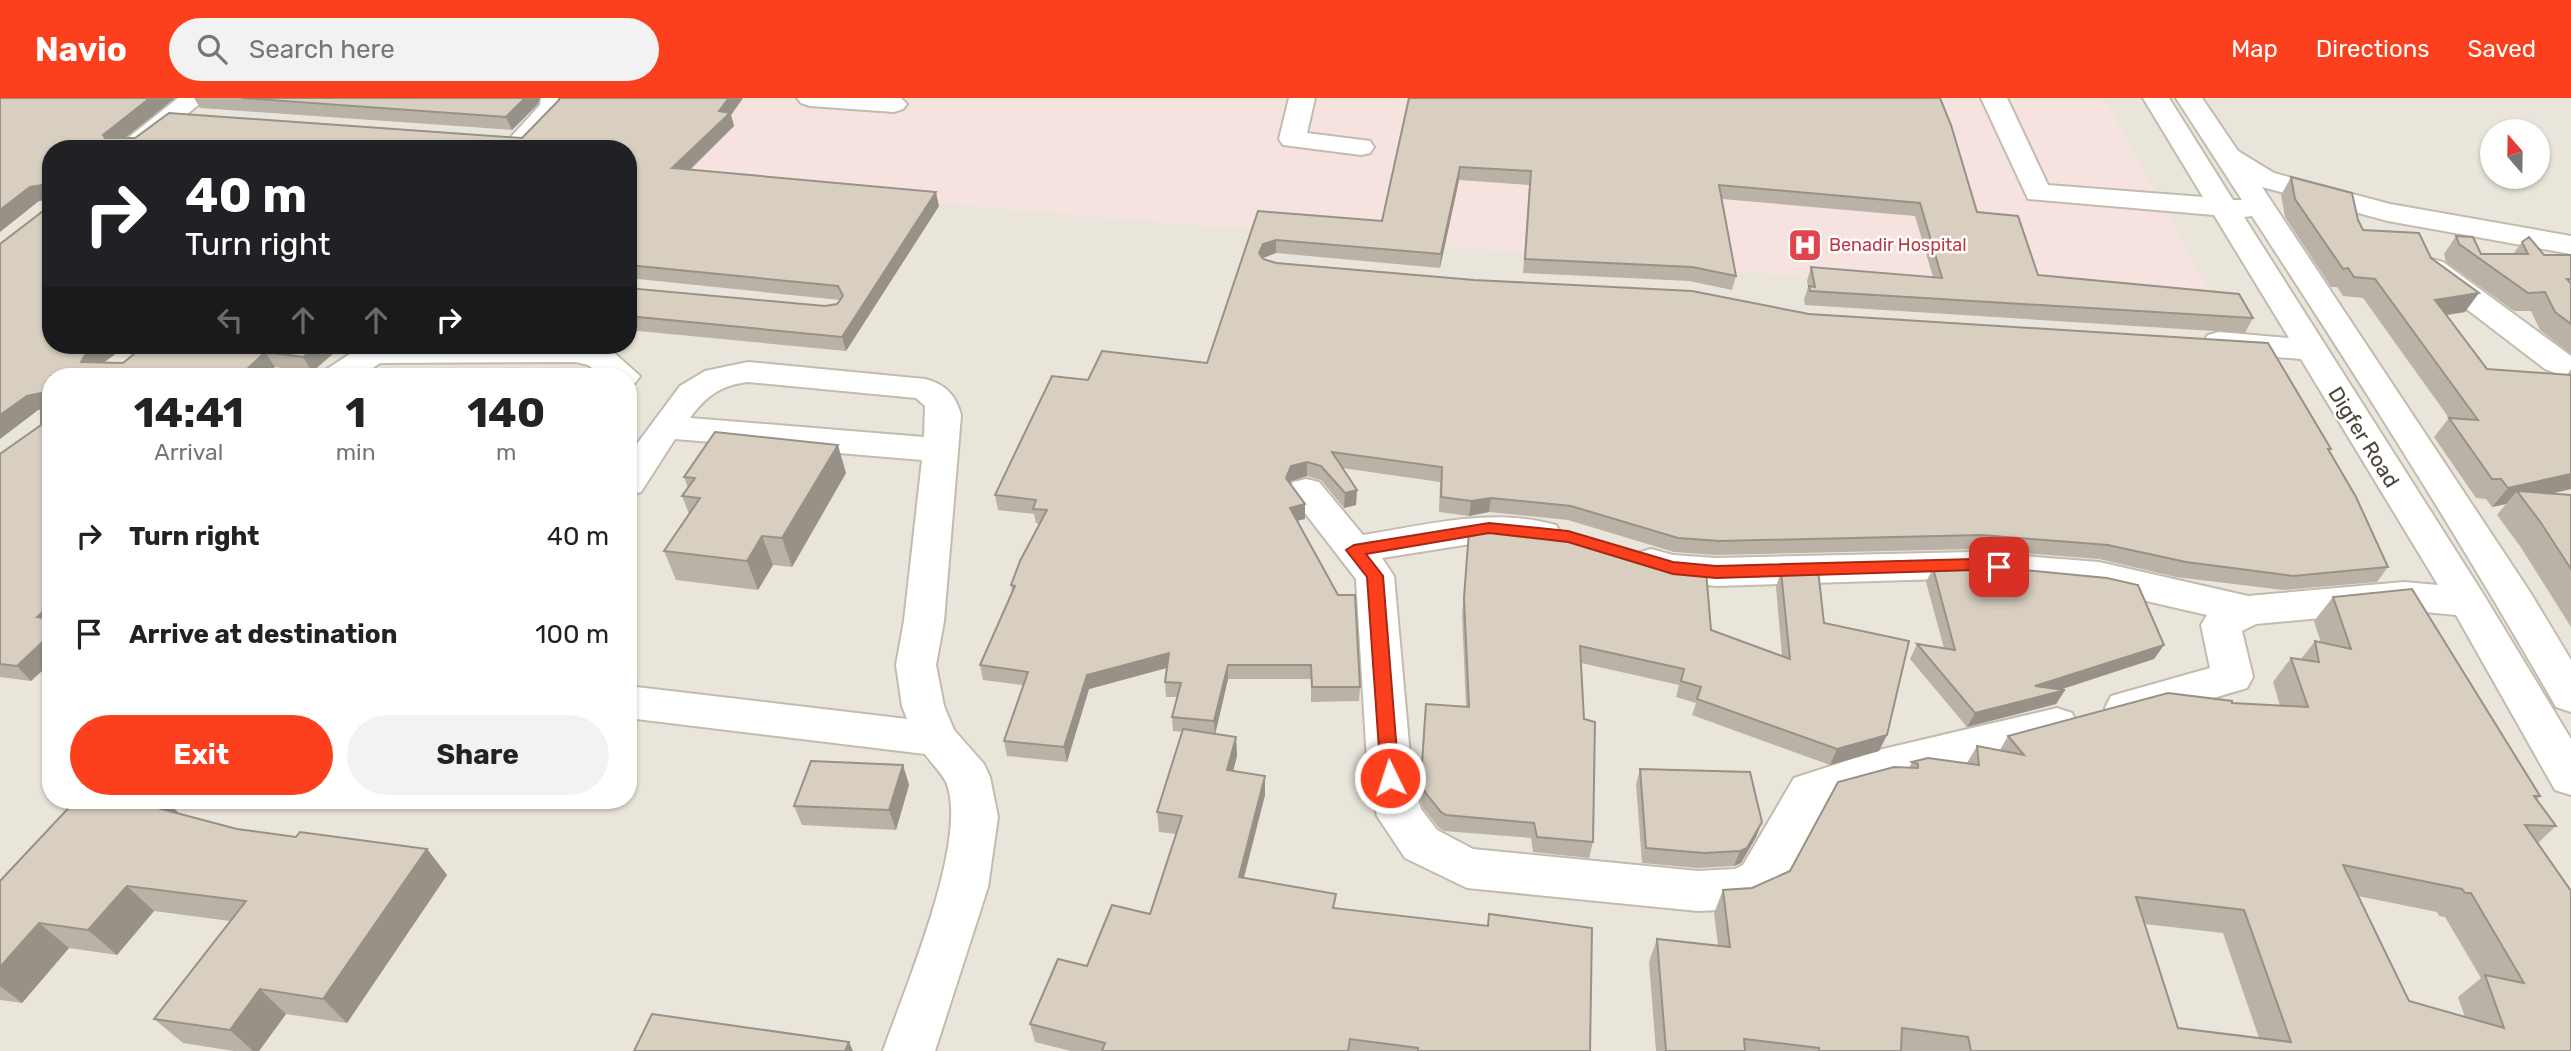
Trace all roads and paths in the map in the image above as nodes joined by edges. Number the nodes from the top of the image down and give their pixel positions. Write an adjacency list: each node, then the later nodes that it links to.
1 (554, 98): 10 (street)
2 (810, 98): 7 (street)
3 (1302, 98): 11 (street)
4 (1994, 98): 13 (street)
5 (2156, 98): 13 (street, Digfer Road)
6 (2189, 98): 12 (street, Digfer Road)
7 (894, 104)
8 (199, 108): 9 (street)
9 (138, 140)
10 (514, 140)
11 (1361, 147)
12 (2223, 154): 14 (street, Digfer Road); 15 (street)
13 (2225, 208): 14 (street); 18 (street, Digfer Road)
14 (2261, 209): 33 (street, Digfer Road)
15 (2388, 212): 16 (street); 23 (street)
16 (2571, 245)
17 (2196, 341): 18 (street)
18 (2310, 349): 31 (street, Digfer Road)
19 (363, 354): 21 (street)
20 (584, 354): 22 (street)
21 (348, 368)
22 (613, 368)
23 (2571, 369)
24 (668, 427): 25 (street); 25 (street); 26 (street)
25 (940, 450): 35 (street)
26 (637, 471)
27 (1306, 491): 29 (street)
28 (1581, 540): 29 (street)
29 (1354, 550): 32 (street)
30 (1621, 552): 32 (street)
31 (2468, 603): 32 (street); 36 (street, Digfer Road)
32 (2248, 610)
33 (2571, 696)
34 (637, 703): 35 (street)
35 (937, 739): 37 (street)
36 (2571, 777)
37 (909, 1051)

